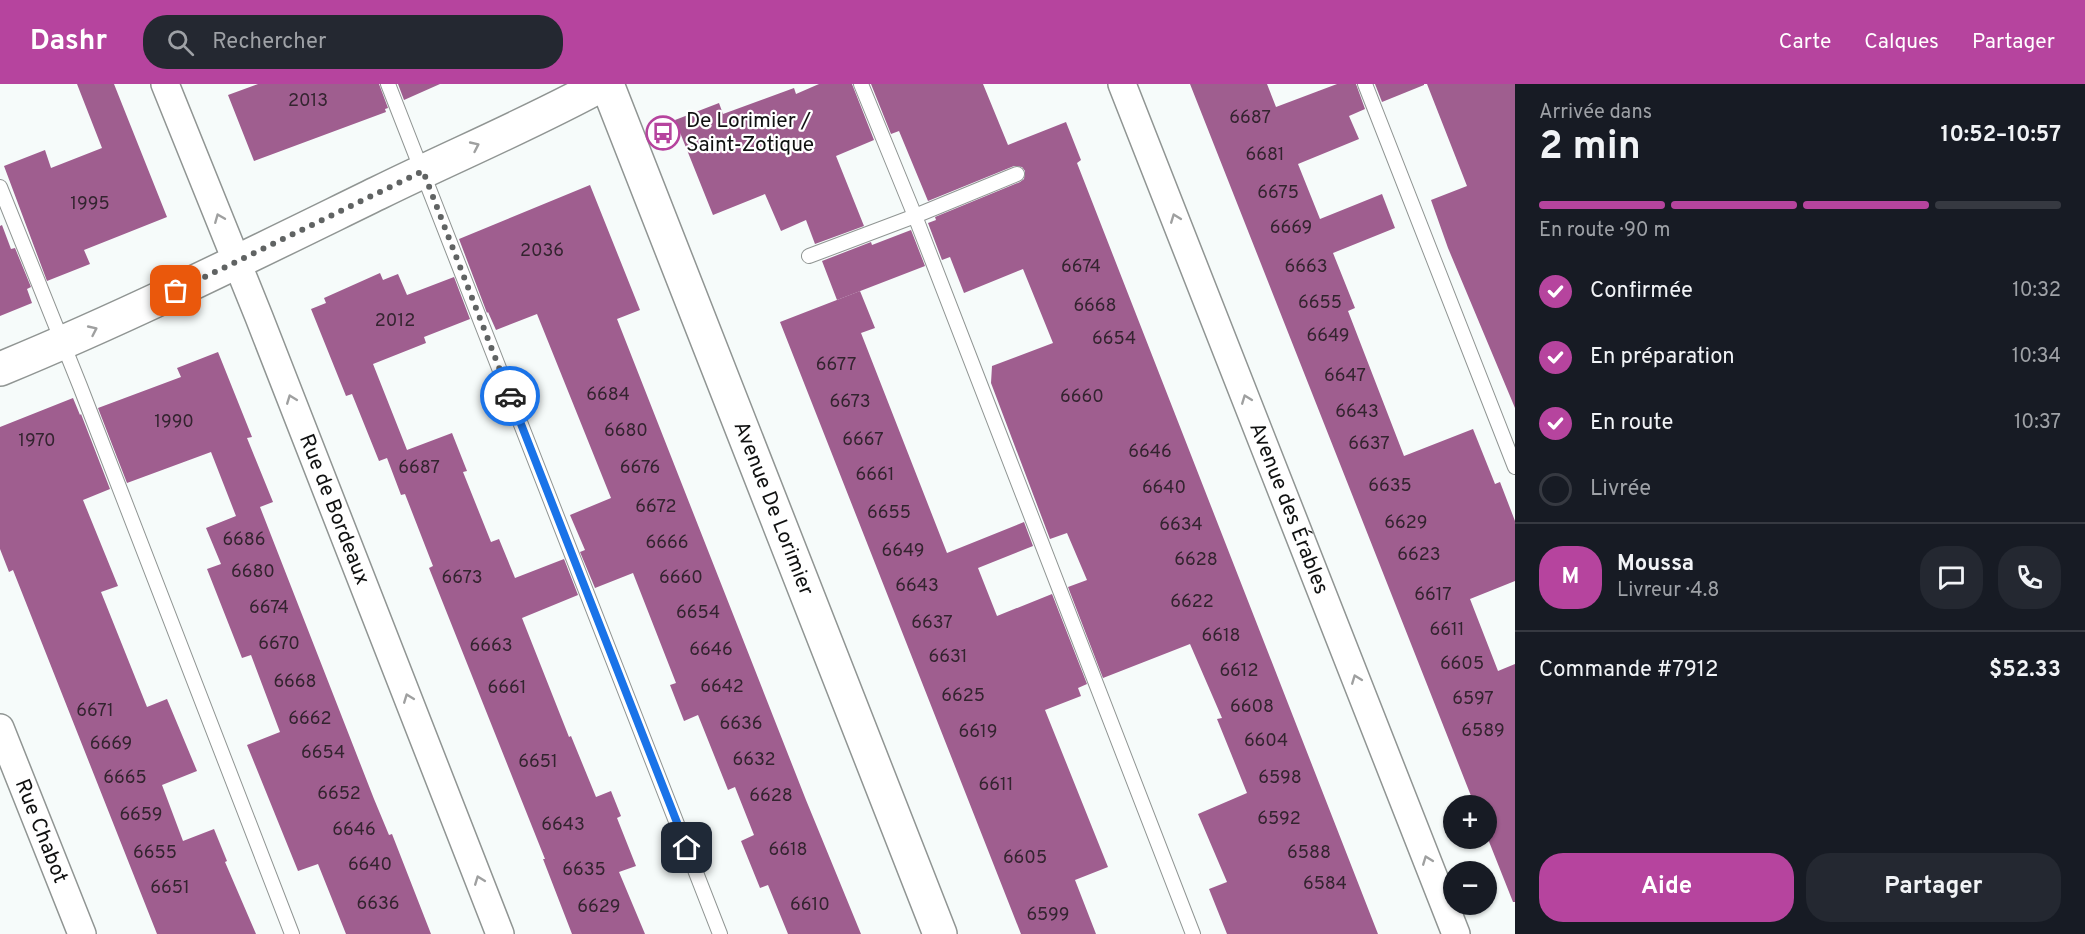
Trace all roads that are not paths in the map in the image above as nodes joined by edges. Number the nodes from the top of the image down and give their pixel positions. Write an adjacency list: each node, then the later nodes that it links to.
1 (165, 84): 12 (street, Rue de Bordeaux, one-way to 1)
2 (388, 84): 7 (lane)
3 (605, 84): 7 (main road, one-way to 3); 21 (main road, Avenue De Lorimier)
4 (861, 84): 10 (lane)
5 (1122, 84): 23 (street, Avenue des Érables, one-way to 5)
6 (1365, 84): 15 (lane)
7 (423, 171): 12 (main road); 20 (lane)
8 (1017, 174): 10 (lane)
9 (0, 187): 13 (lane)
10 (915, 216): 11 (lane); 22 (lane)
11 (809, 256)
12 (237, 262): 13 (main road, one-way to 12); 19 (street, Rue de Bordeaux, one-way to 12)
13 (62, 344): 14 (main road); 18 (lane)
14 (0, 369)
15 (1515, 467)
16 (0, 729): 17 (street, Rue Chabot)
17 (82, 934)
18 (292, 934)
19 (500, 934)
20 (720, 934)
21 (940, 934)
22 (1193, 934)
23 (1456, 934)

